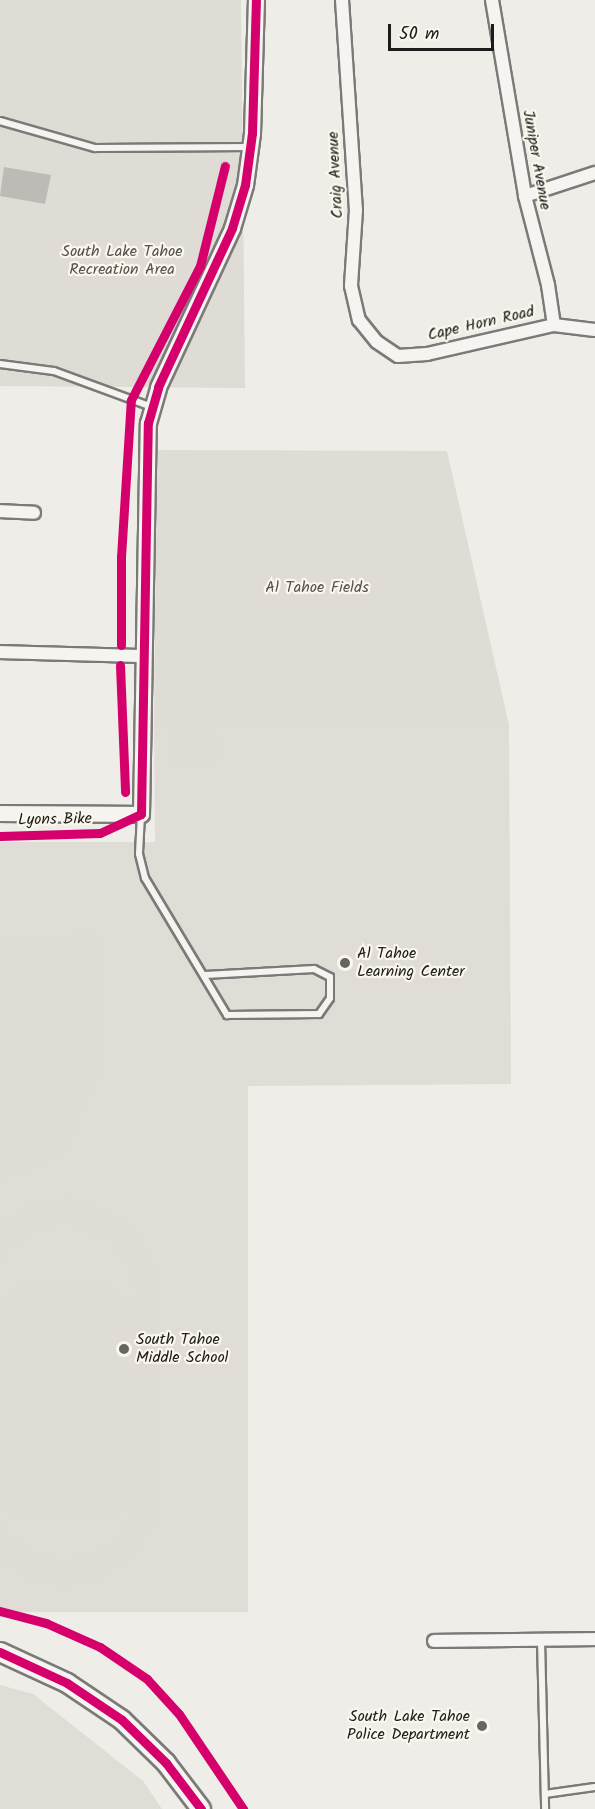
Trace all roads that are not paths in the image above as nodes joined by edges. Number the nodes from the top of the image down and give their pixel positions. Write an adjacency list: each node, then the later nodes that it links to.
1 (256, 0): 5 (street)
2 (342, 0): 10 (street, Craig Avenue)
3 (492, 0): 7 (street, Juniper Avenue)
4 (0, 121): 5 (lane)
5 (251, 147): 12 (street)
6 (595, 173): 7 (street)
7 (525, 196): 8 (street, Juniper Avenue)
8 (554, 325): 9 (street, Cape Horn Road); 10 (street, Cape Horn Road)
9 (595, 330)
10 (377, 342)
11 (0, 364): 12 (lane)
12 (152, 407): 16 (street)
13 (0, 511): 14 (street)
14 (34, 513)
15 (0, 652): 16 (street)
16 (142, 656): 18 (street)
17 (0, 813): 18 (street)
18 (141, 814): 19 (lane)
19 (205, 975): 19 (lane)
20 (595, 1639): 21 (street)
21 (541, 1640): 22 (street); 25 (lane)
22 (434, 1641)
23 (0, 1653): 26 (main road)
24 (595, 1786): 25 (lane)
25 (545, 1794): 27 (lane)
26 (201, 1809)
27 (545, 1809)

